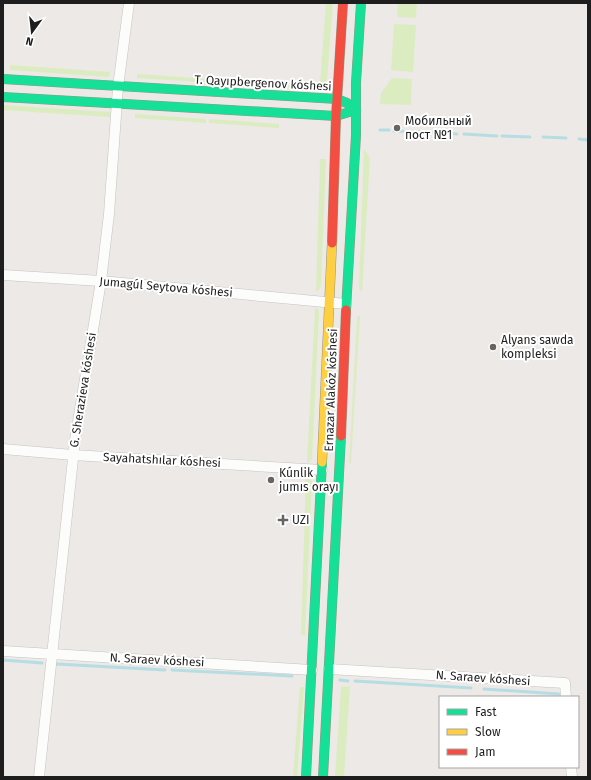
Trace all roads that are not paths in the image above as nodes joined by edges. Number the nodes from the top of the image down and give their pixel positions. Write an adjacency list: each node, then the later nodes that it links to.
1 (129, 3): 5 (street, G. Sherazieva kóshesi)
2 (343, 3): 8 (main road, Ernazar Alakóz kóshesi)
3 (360, 3): 10 (main road, Ernazar Alakóz kóshesi)
4 (3, 80): 5 (main road, T. Qayıpbergenov kóshesi)
5 (118, 87): 7 (main road, T. Qayıpbergenov kóshesi); 9 (street, G. Sherazieva kóshesi)
6 (3, 97): 9 (main road)
7 (312, 98): 8 (main road, T. Qayıpbergenov kóshesi); 11 (main road)
8 (337, 99): 10 (main road, T. Qayıpbergenov kóshesi); 12 (main road, Ernazar Alakóz kóshesi)
9 (117, 104): 11 (main road); 14 (street, G. Sherazieva kóshesi)
10 (356, 110): 12 (main road); 16 (main road, Ernazar Alakóz kóshesi)
11 (313, 114): 12 (main road)
12 (336, 116): 15 (main road, Ernazar Alakóz kóshesi)
13 (3, 275): 14 (street, Jumagúl Seytova kóshesi)
14 (101, 281): 15 (street, Jumagúl Seytova kóshesi); 18 (street, G. Sherazieva kóshesi)
15 (330, 302): 16 (street, Jumagúl Seytova kóshesi); 19 (main road, Ernazar Alakóz kóshesi)
16 (346, 304): 22 (main road, Ernazar Alakóz kóshesi)
17 (3, 449): 18 (street, Sayahatshılar kóshesi)
18 (73, 455): 19 (street, Sayahatshılar kóshesi); 21 (street, G. Sherazieva kóshesi)
19 (322, 470): 23 (main road, Ernazar Alakóz kóshesi)
20 (3, 651): 21 (street, N. Saraev kóshesi)
21 (52, 654): 23 (street, N. Saraev kóshesi); 25 (street, G. Sherazieva kóshesi)
22 (329, 669): 24 (street, N. Saraev kóshesi); 27 (main road, Ernazar Alakóz kóshesi)
23 (312, 670): 26 (main road, Ernazar Alakóz kóshesi)
24 (566, 696)
25 (39, 777)
26 (306, 777)
27 (323, 777)

